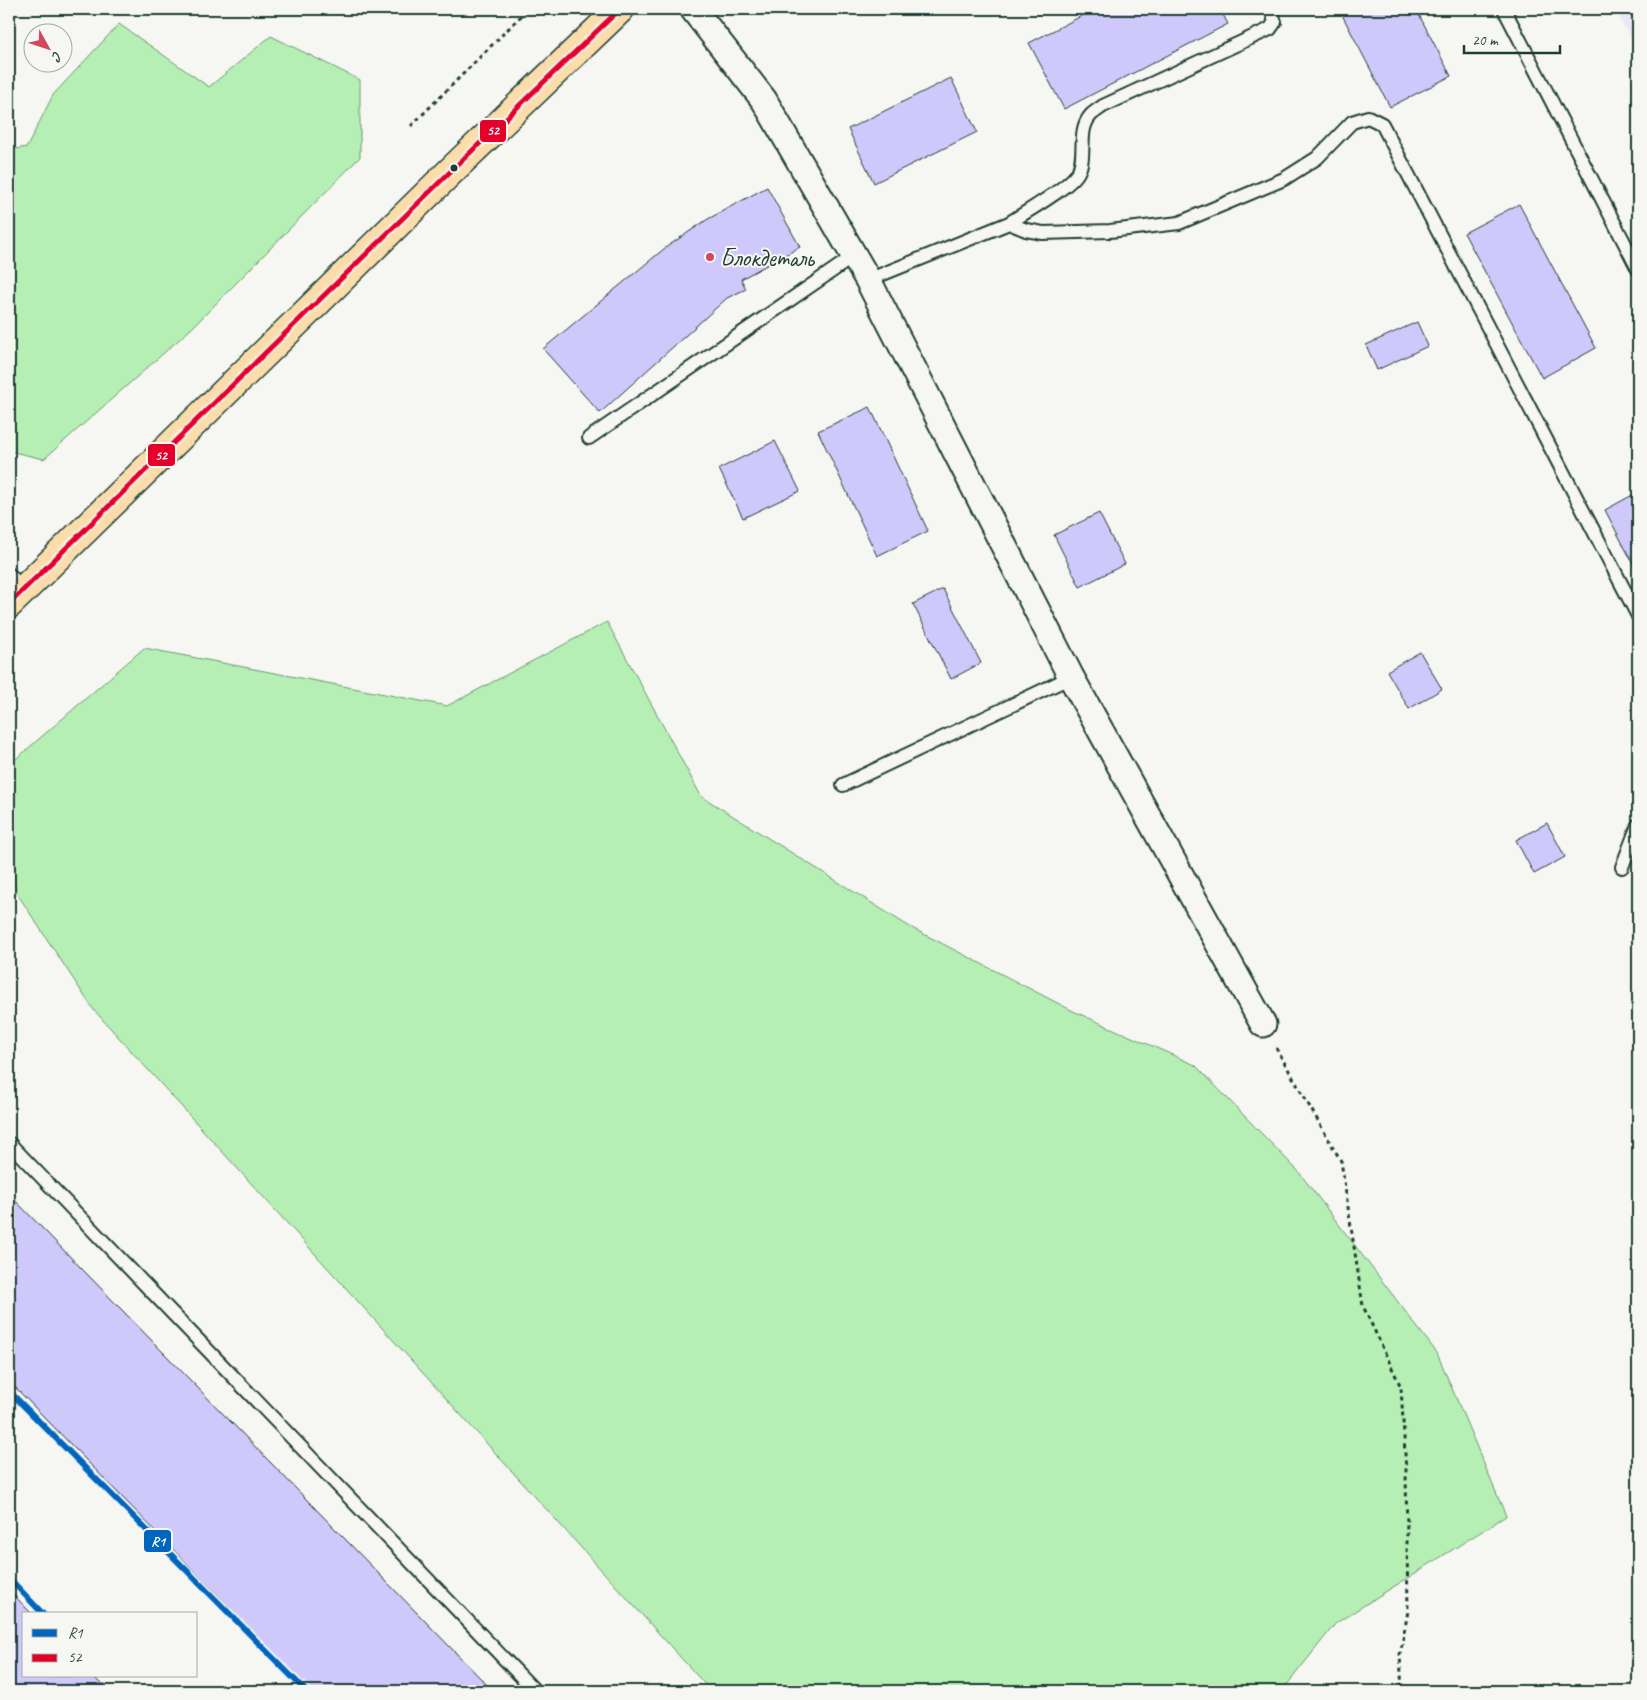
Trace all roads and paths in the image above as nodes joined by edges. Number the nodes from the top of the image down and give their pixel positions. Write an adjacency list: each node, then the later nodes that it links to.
1 (528, 9): 6 (path)
2 (620, 9): 12 (highway)
3 (693, 9): 8 (street)
4 (1272, 9): 7 (lane)
5 (1504, 9): 9 (lane)
6 (411, 126)
7 (1009, 223): 10 (lane); 13 (lane)
8 (854, 256): 10 (street); 11 (lane)
9 (1638, 269)
10 (868, 280): 14 (street)
11 (589, 438)
12 (14, 589)
13 (1638, 616)
14 (1071, 677): 15 (lane); 18 (street)
15 (843, 786)
16 (1638, 825): 17 (lane)
17 (1622, 867)
18 (1263, 1024): 21 (path)
19 (9, 1142): 20 (lane)
20 (535, 1691)
21 (1402, 1691)

